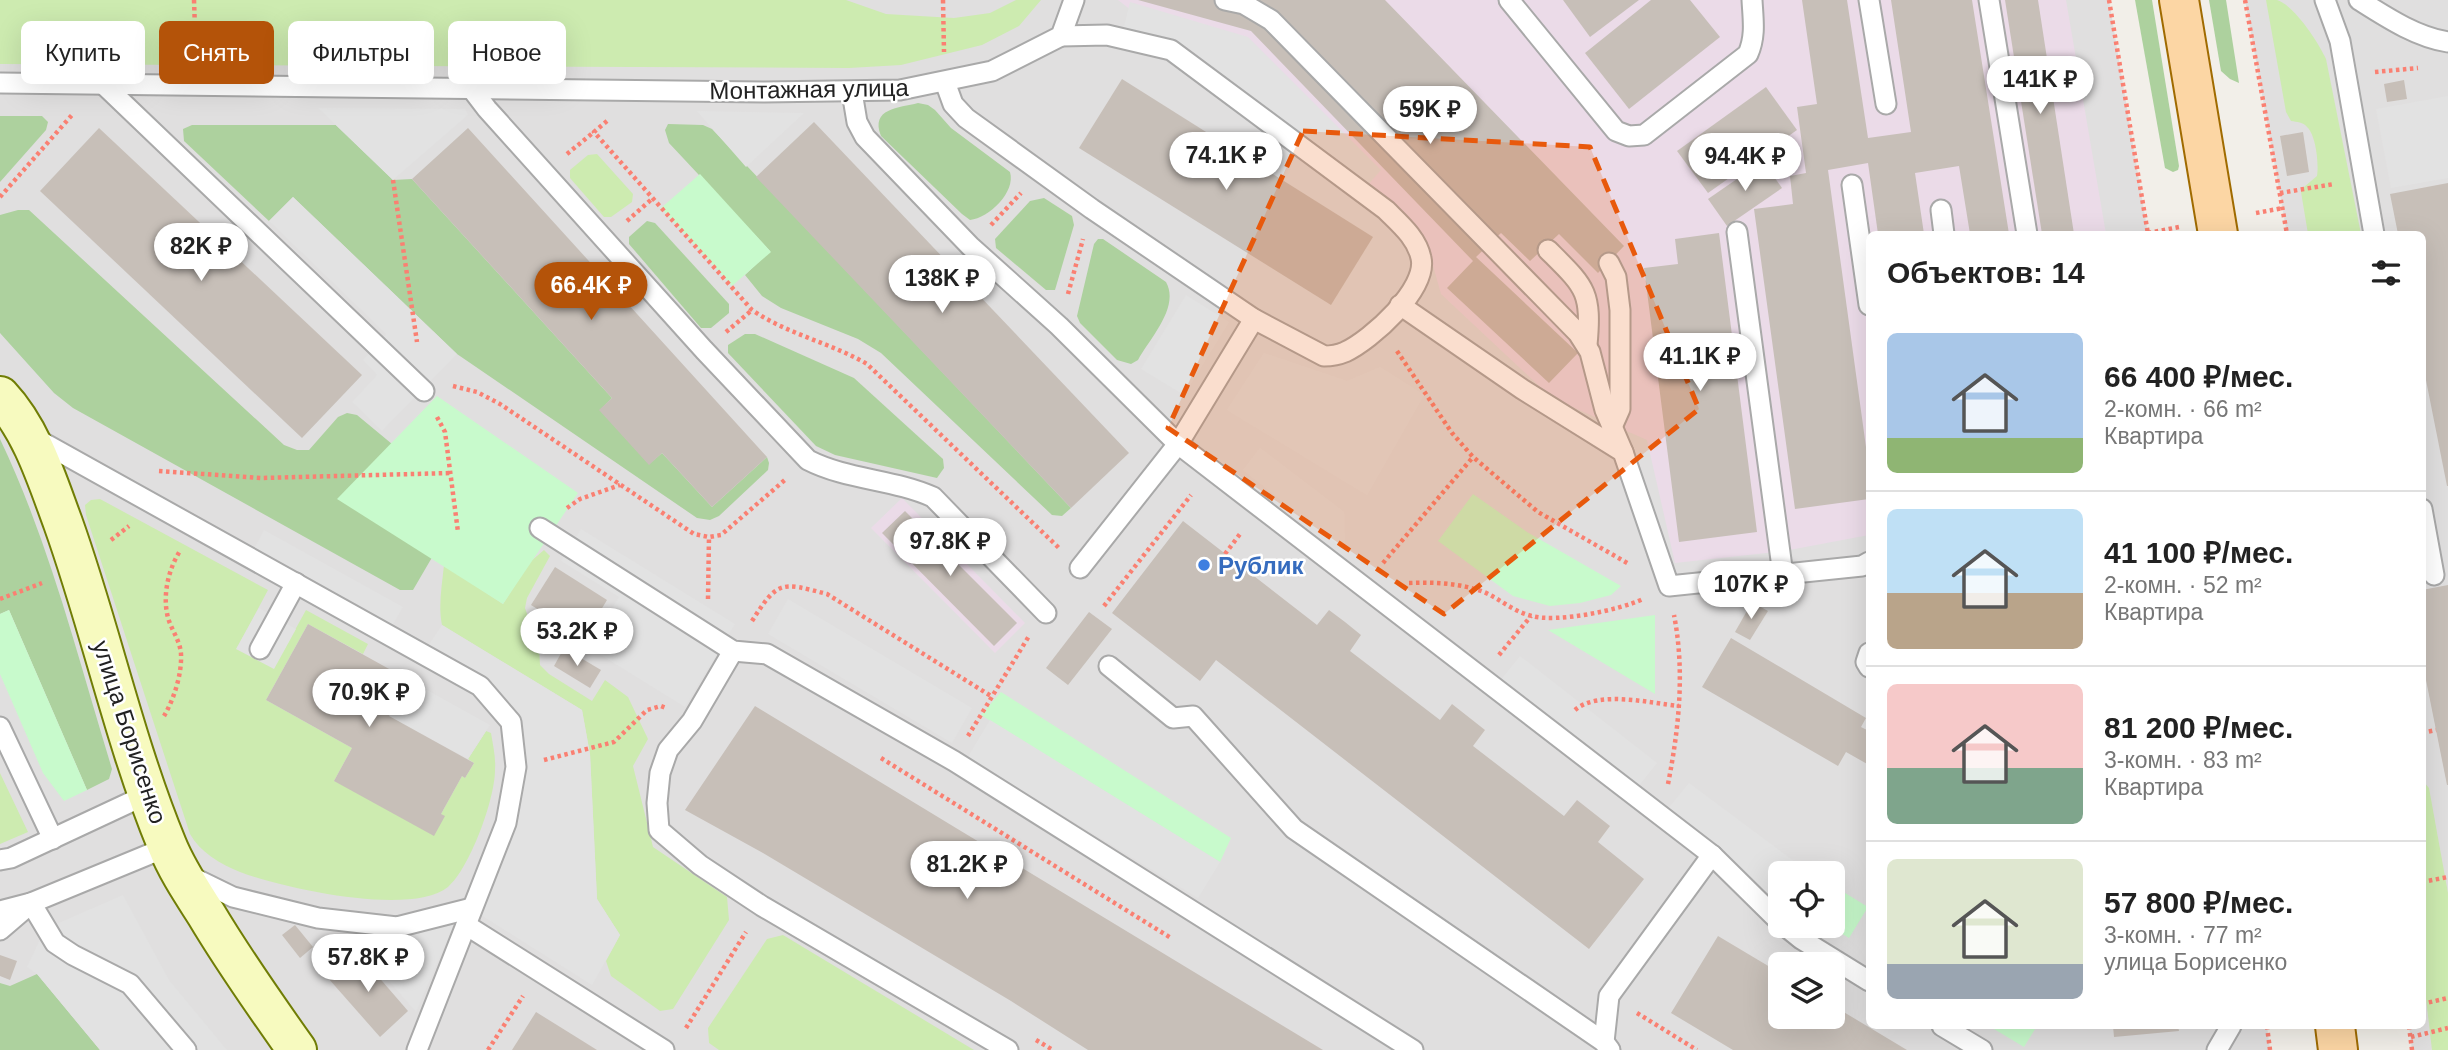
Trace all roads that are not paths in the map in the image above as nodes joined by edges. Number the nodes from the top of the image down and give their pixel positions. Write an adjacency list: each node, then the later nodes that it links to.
1 (1074, 0): 10 (lane)
2 (1225, 0): 31 (lane)
3 (1509, 0): 4 (lane)
4 (1752, 0)
5 (1869, 0): 18 (lane)
6 (1989, 0): 22 (lane)
7 (2179, 0): 23 (main road)
8 (2325, 0): 24 (lane)
9 (2359, 0): 11 (lane)
10 (1061, 36): 12 (lane, Монтажная улица); 29 (lane)
11 (2448, 42)
12 (945, 82): 17 (lane, Монтажная улица); 30 (lane)
13 (0, 83): 14 (lane, Монтажная улица)
14 (21, 83)
15 (103, 84): 16 (lane, Монтажная улица); 32 (lane)
16 (471, 88): 17 (lane, Монтажная улица); 45 (lane)
17 (852, 92): 36 (lane)
18 (1886, 104)
19 (1852, 184): 28 (lane)
20 (1941, 210): 21 (lane)
21 (1944, 231)
22 (2027, 231)
23 (2218, 231)
24 (2373, 231)
25 (1737, 232): 42 (lane)
26 (1548, 250): 31 (lane)
27 (1609, 262): 34 (lane)
28 (1866, 283)
29 (1400, 305): 30 (lane); 37 (lane)
30 (1254, 319): 36 (lane)
31 (1587, 345): 34 (lane)
32 (424, 391)
33 (0, 396): 35 (main road, улица Борисенко)
34 (1612, 427): 37 (lane)
35 (24, 433): 44 (lane); 50 (main road, улица Борисенко)
36 (1178, 444): 41 (lane); 52 (lane)
37 (1623, 453): 42 (lane)
38 (540, 528): 47 (lane)
39 (2426, 531): 43 (lane)
40 (1866, 564): 42 (lane)
41 (1080, 568)
42 (1783, 575)
43 (2434, 575)
44 (296, 583): 46 (lane); 58 (lane)
45 (1046, 613)
46 (260, 649)
47 (733, 651): 70 (lane); 71 (lane)
48 (1109, 666): 65 (lane)
49 (0, 727): 51 (lane)
50 (148, 794): 51 (lane); 53 (main road, улица Борисенко)
51 (53, 838): 54 (lane)
52 (1712, 855): 56 (lane); 65 (lane)
53 (173, 859): 55 (lane); 58 (lane); 67 (main road, улица Борисенко)
54 (0, 860)
55 (31, 903): 57 (lane); 59 (lane); 66 (lane)
56 (1768, 910)
57 (0, 911)
58 (469, 917): 68 (lane); 69 (lane)
59 (0, 930)
60 (1800, 938): 61 (lane)
61 (1866, 979)
62 (1947, 1029): 72 (lane)
63 (2229, 1029): 73 (lane)
64 (2335, 1029): 74 (main road)
65 (1607, 1046)
66 (186, 1050)
67 (297, 1050)
68 (417, 1050)
69 (664, 1050)
70 (1009, 1050)
71 (1413, 1050)
72 (1982, 1050)
73 (2217, 1050)
74 (2338, 1050)

